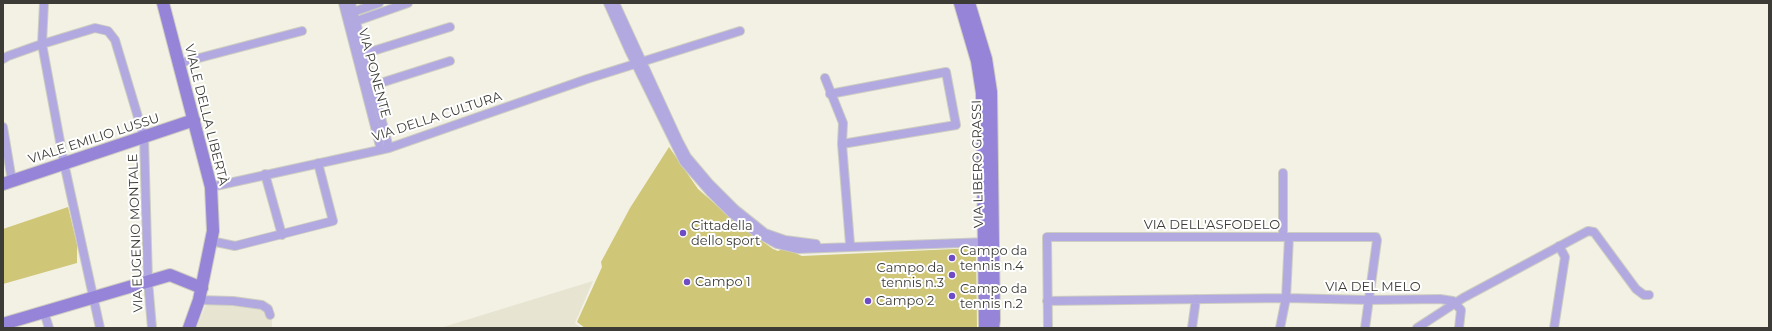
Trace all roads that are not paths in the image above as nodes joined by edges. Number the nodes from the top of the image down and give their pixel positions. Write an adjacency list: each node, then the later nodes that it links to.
1 (44, 3): 15 (street)
2 (163, 3): 20 (street, VIALE DELLA LIBERTÀ)
3 (343, 3): 10 (street, VIA PONENTE)
4 (351, 3): 10 (street, VIA PONENTE)
5 (379, 3): 10 (street)
6 (408, 3): 11 (street)
7 (611, 3): 19 (street)
8 (960, 3): 37 (street, VIA LIBERO GRASSI)
9 (970, 3): 37 (street, VIA LIBERO GRASSI)
10 (350, 13): 11 (street, VIA PONENTE)
11 (352, 22): 16 (street, VIA PONENTE)
12 (450, 27): 16 (street)
13 (740, 30): 19 (street, VIA DELLA CULTURA)
14 (302, 31): 20 (street)
15 (42, 44): 17 (street, VIA EUGENIO MONTALE); 26 (street, VIA EUGENIO MONTALE); 29 (street)
16 (361, 55): 22 (street, VIA PONENTE)
17 (3, 59)
18 (450, 61): 22 (street)
19 (640, 63): 28 (street, VIA DELLA CULTURA); 42 (street)
20 (180, 64): 24 (street, VIALE DELLA LIBERTÀ)
21 (825, 78): 23 (street)
22 (369, 87): 28 (street, VIA PONENTE)
23 (830, 94): 27 (street); 27 (street)
24 (194, 120): 26 (street, VIALE EMILIO LUSSU); 34 (street, VIALE DELLA LIBERTÀ)
25 (3, 127): 33 (street)
26 (144, 137): 29 (street, VIALE EMILIO LUSSU); 45 (street, VIA EUGENIO MONTALE)
27 (842, 144): 40 (street)
28 (385, 149): 30 (street, VIA DELLA CULTURA)
29 (64, 163): 33 (street, VIALE EMILIO LUSSU); 48 (street)
30 (318, 163): 32 (street, VIA DELLA CULTURA); 35 (street)
31 (1283, 173): 36 (street)
32 (265, 174): 34 (street, VIA DELLA CULTURA); 35 (street)
33 (7, 182)
34 (211, 187): 39 (street, VIALE DELLA LIBERTÀ)
35 (282, 235): 39 (street)
36 (1286, 237): 49 (street); 51 (street, VIA DELL'ASFODELO); 52 (street, VIA DELL'ASFODELO)
37 (989, 240): 41 (street); 61 (street, VIA LIBERO GRASSI); 62 (street, VIA LIBERO GRASSI)
38 (1571, 240): 43 (street); 44 (street); 47 (street)
39 (211, 241): 46 (street, VIALE DELLA LIBERTÀ)
40 (850, 244): 41 (street); 42 (street)
41 (881, 244): 42 (street)
42 (818, 246)
43 (1559, 246): 44 (street); 53 (street)
44 (1565, 257): 69 (street)
45 (148, 281): 46 (street); 48 (street); 59 (street, VIA EUGENIO MONTALE)
46 (201, 294): 55 (street); 60 (street, VIALE DELLA LIBERTÀ)
47 (1649, 295)
48 (92, 297): 54 (street); 58 (street)
49 (1286, 298): 50 (street, VIA DEL MELO); 51 (street, VIA DEL MELO); 65 (street)
50 (1196, 299): 52 (street, VIA DEL MELO); 64 (street)
51 (1369, 300): 53 (street, VIA DEL MELO); 66 (street)
52 (1047, 301): 63 (street)
53 (1456, 303): 67 (street); 68 (street)
54 (44, 312): 56 (street); 57 (street)
55 (270, 315)
56 (3, 324)
57 (49, 328)
58 (100, 328)
59 (152, 328)
60 (189, 328)
61 (985, 328)
62 (993, 328)
63 (1048, 328)
64 (1192, 328)
65 (1280, 328)
66 (1365, 328)
67 (1417, 328)
68 (1459, 328)
69 (1554, 328)

